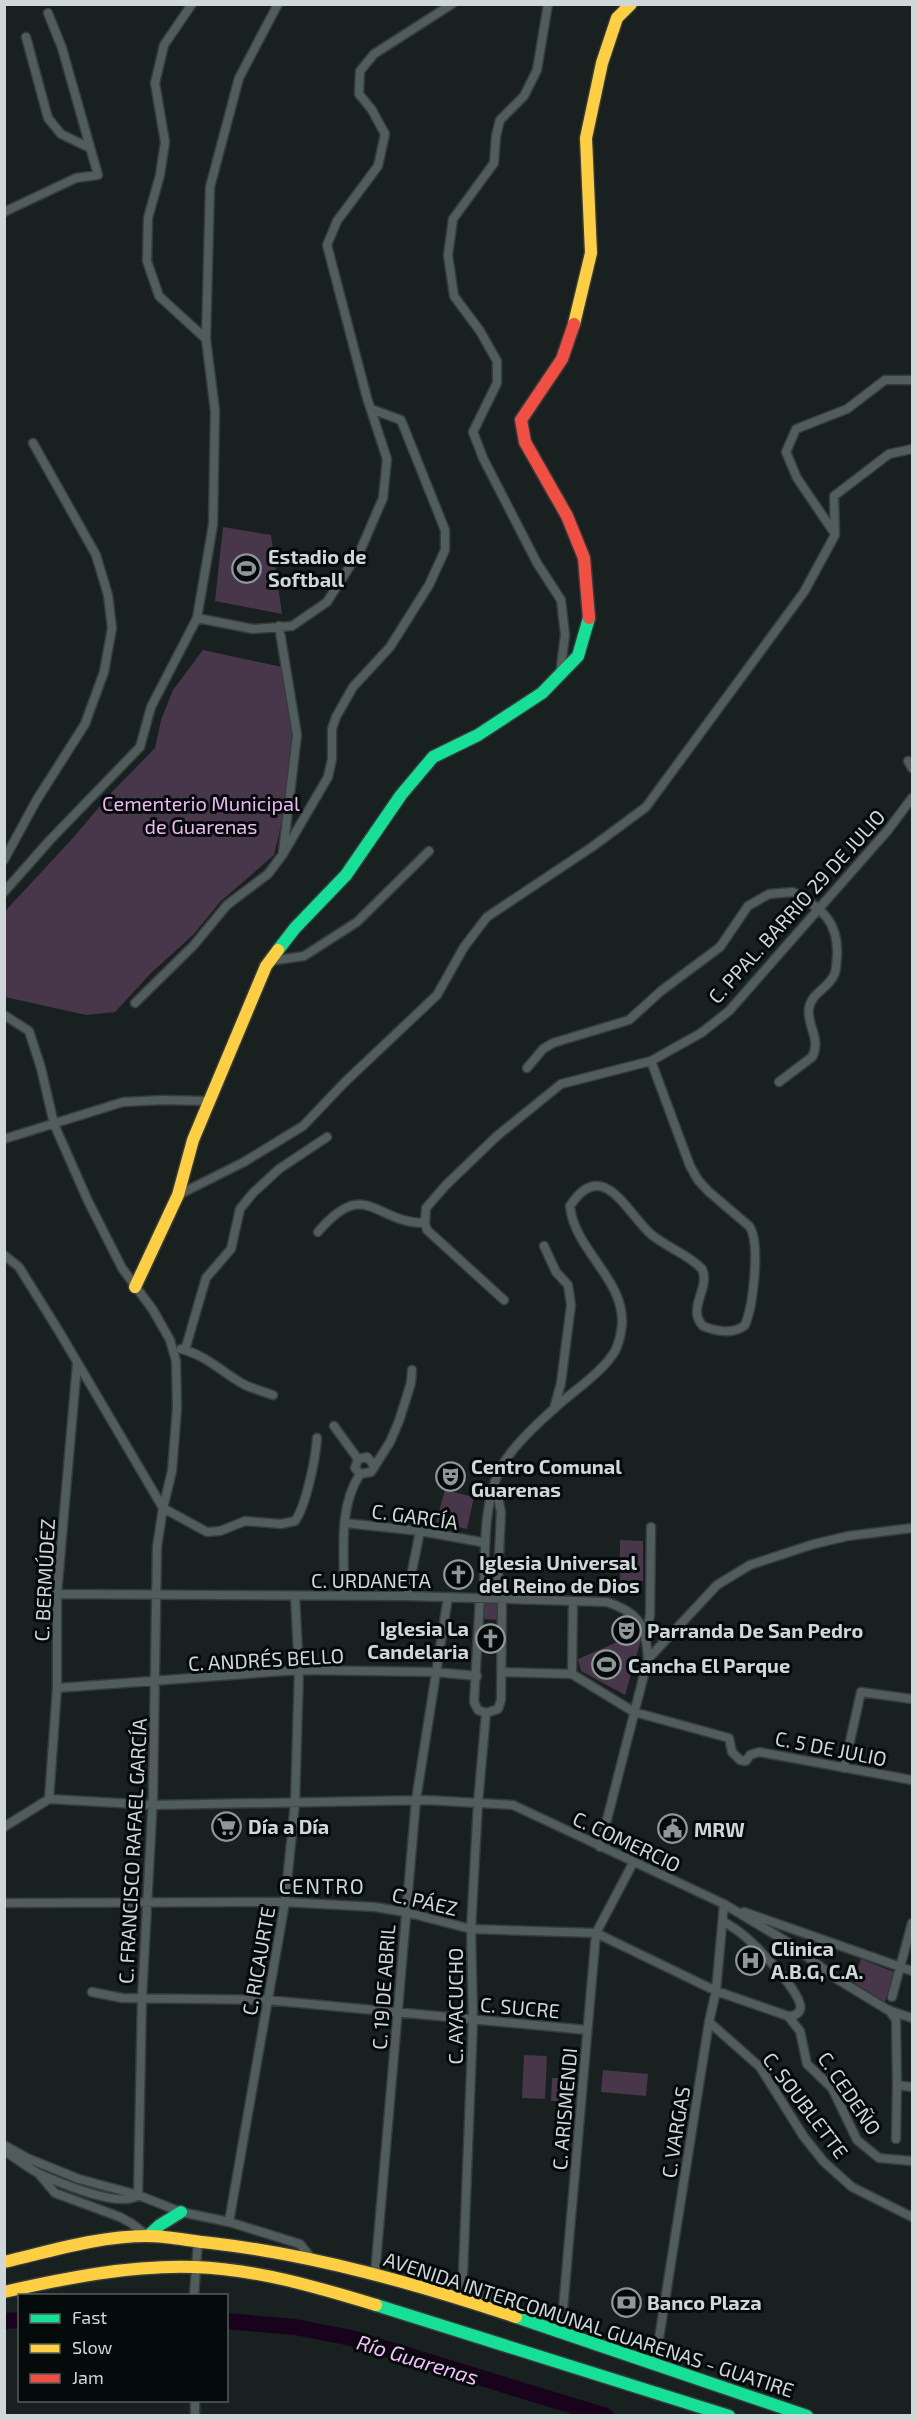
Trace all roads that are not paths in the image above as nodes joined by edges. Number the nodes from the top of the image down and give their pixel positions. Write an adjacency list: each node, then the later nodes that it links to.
1 (192, 4): 10 (street)
2 (278, 4): 10 (street)
3 (452, 4): 12 (street)
4 (548, 4): 18 (street)
5 (631, 4): 18 (main road)
6 (48, 13): 8 (street)
7 (26, 37): 8 (street)
8 (90, 147): 9 (street)
9 (4, 212)
10 (206, 339): 16 (street)
11 (912, 380): 15 (street)
12 (371, 409): 17 (street); 21 (street)
13 (33, 443): 22 (street)
14 (912, 449): 15 (street)
15 (835, 535): 35 (street)
16 (197, 618): 17 (street); 23 (street)
17 (279, 626): 21 (street)
18 (560, 675): 25 (main road)
19 (912, 798): 24 (street, C. PPAL. BARRIO 29 DE JULIO)
20 (429, 851): 25 (street)
21 (283, 854): 26 (street)
22 (4, 860)
23 (4, 892)
24 (818, 908): 28 (street, C. PPAL. BARRIO 29 DE JULIO); 29 (street); 30 (street)
25 (270, 961): 31 (main road)
26 (135, 1003)
27 (4, 1015): 32 (street, C. FRANCISCO RAFAEL GARCÍA)
28 (651, 1062): 36 (street, C. PPAL. BARRIO 29 DE JULIO); 47 (street)
29 (527, 1068)
30 (779, 1082)
31 (208, 1101): 32 (street); 35 (main road)
32 (54, 1124): 34 (street); 40 (street, C. FRANCISCO RAFAEL GARCÍA)
33 (327, 1137): 43 (street)
34 (4, 1139)
35 (178, 1195): 40 (main road)
36 (425, 1223): 37 (street); 41 (street)
37 (318, 1232)
38 (544, 1246): 47 (street)
39 (4, 1255): 44 (street)
40 (135, 1287): 42 (street, C. FRANCISCO RAFAEL GARCÍA)
41 (504, 1300)
42 (172, 1347): 43 (street); 54 (street, C. FRANCISCO RAFAEL GARCÍA)
43 (185, 1350): 46 (street)
44 (77, 1364): 54 (street); 60 (street, C. BERMÚDEZ)
45 (412, 1371): 51 (street)
46 (273, 1395)
47 (554, 1409): 53 (street)
48 (334, 1426): 50 (street)
49 (317, 1438): 54 (street)
50 (358, 1459): 51 (street); 52 (street)
51 (374, 1465): 52 (street)
52 (360, 1474): 55 (street)
53 (495, 1481): 66 (street); 67 (street)
54 (163, 1508): 61 (street, C. FRANCISCO RAFAEL GARCÍA)
55 (345, 1523): 58 (street, C. GARCÍA); 63 (street)
56 (651, 1527): 69 (street)
57 (912, 1528): 70 (street)
58 (420, 1531): 59 (street, C. GARCÍA); 64 (street)
59 (481, 1542)
60 (57, 1594): 61 (street, C. URDANETA); 77 (street, C. BERMÚDEZ)
61 (155, 1596): 62 (street, C. URDANETA); 76 (street, C. FRANCISCO RAFAEL GARCÍA)
62 (296, 1596): 63 (street, C. URDANETA); 71 (street, C. RICAURTE)
63 (344, 1596): 64 (street, C. URDANETA)
64 (407, 1596): 65 (street, C. URDANETA)
65 (448, 1597): 66 (street, C. URDANETA); 72 (street, C. 19 DE ABRIL)
66 (482, 1598): 67 (street, C. URDANETA); 75 (street, C. AYACUCHO)
67 (499, 1598): 68 (street, C. URDANETA); 73 (street, C. AYACUCHO)
68 (573, 1601): 69 (street, C. URDANETA); 74 (street)
69 (647, 1642): 70 (street, C. URDANETA)
70 (648, 1659): 79 (street)
71 (299, 1670): 72 (street, C. ANDRÉS BELLO); 76 (street, C. ANDRÉS BELLO); 85 (street, C. RICAURTE)
72 (435, 1672): 75 (street, C. ANDRÉS BELLO); 84 (street, C. 19 DE ABRIL)
73 (501, 1672): 74 (street); 80 (street, C. AYACUCHO)
74 (572, 1674): 79 (street)
75 (477, 1676): 80 (street, C. AYACUCHO)
76 (156, 1681): 77 (street, C. ANDRÉS BELLO); 87 (street, C. FRANCISCO RAFAEL GARCÍA)
77 (57, 1688): 83 (street, C. BERMÚDEZ)
78 (912, 1699): 81 (street)
79 (634, 1712): 81 (street, C. 5 DE JULIO); 89 (street)
80 (486, 1713): 86 (street, C. AYACUCHO)
81 (844, 1768): 82 (street, C. 5 DE JULIO)
82 (912, 1780)
83 (49, 1799): 87 (street); 88 (street)
84 (416, 1800): 85 (street, C. COMERCIO); 86 (street, C. COMERCIO); 95 (street, C. 19 DE ABRIL)
85 (295, 1803): 87 (street, C. COMERCIO); 91 (street, C. RICAURTE)
86 (478, 1803): 89 (street, C. COMERCIO); 98 (street, C. AYACUCHO)
87 (153, 1805): 93 (street, C. FRANCISCO RAFAEL GARCÍA)
88 (4, 1827)
89 (600, 1847): 90 (street, C. COMERCIO)
90 (633, 1863): 94 (street, C. COMERCIO); 99 (street, C. ARISMENDI)
91 (285, 1902): 93 (street, C. PÁEZ); 95 (street, C. PÁEZ); 106 (street, C. RICAURTE)
92 (4, 1903): 93 (street, C. PÁEZ)
93 (146, 1903): 105 (street, C. FRANCISCO RAFAEL GARCÍA)
94 (724, 1904): 96 (street, C. VARGAS); 100 (street); 107 (street, C. COMERCIO)
95 (405, 1912): 98 (street, C. PÁEZ); 108 (street, C. 19 DE ABRIL)
96 (723, 1921): 103 (street, C. VARGAS); 109 (street)
97 (912, 1923): 100 (street)
98 (471, 1929): 99 (street, C. PÁEZ); 111 (street, C. AYACUCHO)
99 (596, 1933): 103 (street, C. PÁEZ); 113 (street, C. ARISMENDI)
100 (900, 1967): 101 (street); 104 (street)
101 (912, 1971)
102 (92, 1992): 105 (street, C. SUCRE)
103 (716, 1992): 109 (street); 112 (street, C. VARGAS)
104 (892, 1997)
105 (142, 1998): 106 (street, C. SUCRE); 122 (street, C. FRANCISCO RAFAEL GARCÍA)
106 (267, 2000): 108 (street, C. SUCRE); 125 (street, C. RICAURTE)
107 (888, 2010): 110 (street, C. COMERCIO); 114 (street)
108 (399, 2011): 111 (street, C. SUCRE); 131 (street, C. 19 DE ABRIL)
109 (788, 2016): 120 (street, C. CEDEÑO)
110 (912, 2018)
111 (473, 2020): 113 (street, C. SUCRE); 134 (street, C. AYACUCHO)
112 (709, 2022): 124 (street, C. SOUBLETTE); 137 (street, C. VARGAS)
113 (587, 2030): 136 (street, C. ARISMENDI)
114 (897, 2085): 115 (street); 116 (street)
115 (912, 2086)
116 (896, 2139)
117 (4, 2145): 119 (street)
118 (4, 2151): 121 (street)
119 (27, 2158): 121 (street); 122 (street)
120 (912, 2161)
121 (37, 2172): 122 (street); 126 (street)
122 (138, 2195): 123 (street)
123 (181, 2212): 125 (street); 126 (main road)
124 (912, 2217)
125 (229, 2222): 128 (street)
126 (148, 2236): 127 (main road, AVENIDA INTERCOMUNAL GUARENAS - GUATIRE); 129 (main road, AVENIDA INTERCOMUNAL GUARENAS - GUATIRE)
127 (198, 2241): 128 (main road, AVENIDA INTERCOMUNAL GUARENAS - GUATIRE); 130 (street)
128 (312, 2258): 131 (main road, AVENIDA INTERCOMUNAL GUARENAS - GUATIRE)
129 (4, 2262)
130 (195, 2267): 132 (main road); 133 (street); 138 (main road)
131 (375, 2274): 134 (main road, AVENIDA INTERCOMUNAL GUARENAS - GUATIRE)
132 (4, 2292)
133 (194, 2292)
134 (462, 2295): 135 (street); 136 (main road, AVENIDA INTERCOMUNAL GUARENAS - GUATIRE)
135 (513, 2302)
136 (561, 2332): 137 (main road, AVENIDA INTERCOMUNAL GUARENAS - GUATIRE)
137 (655, 2364): 139 (main road, AVENIDA INTERCOMUNAL GUARENAS - GUATIRE)
138 (729, 2415)
139 (807, 2415)

